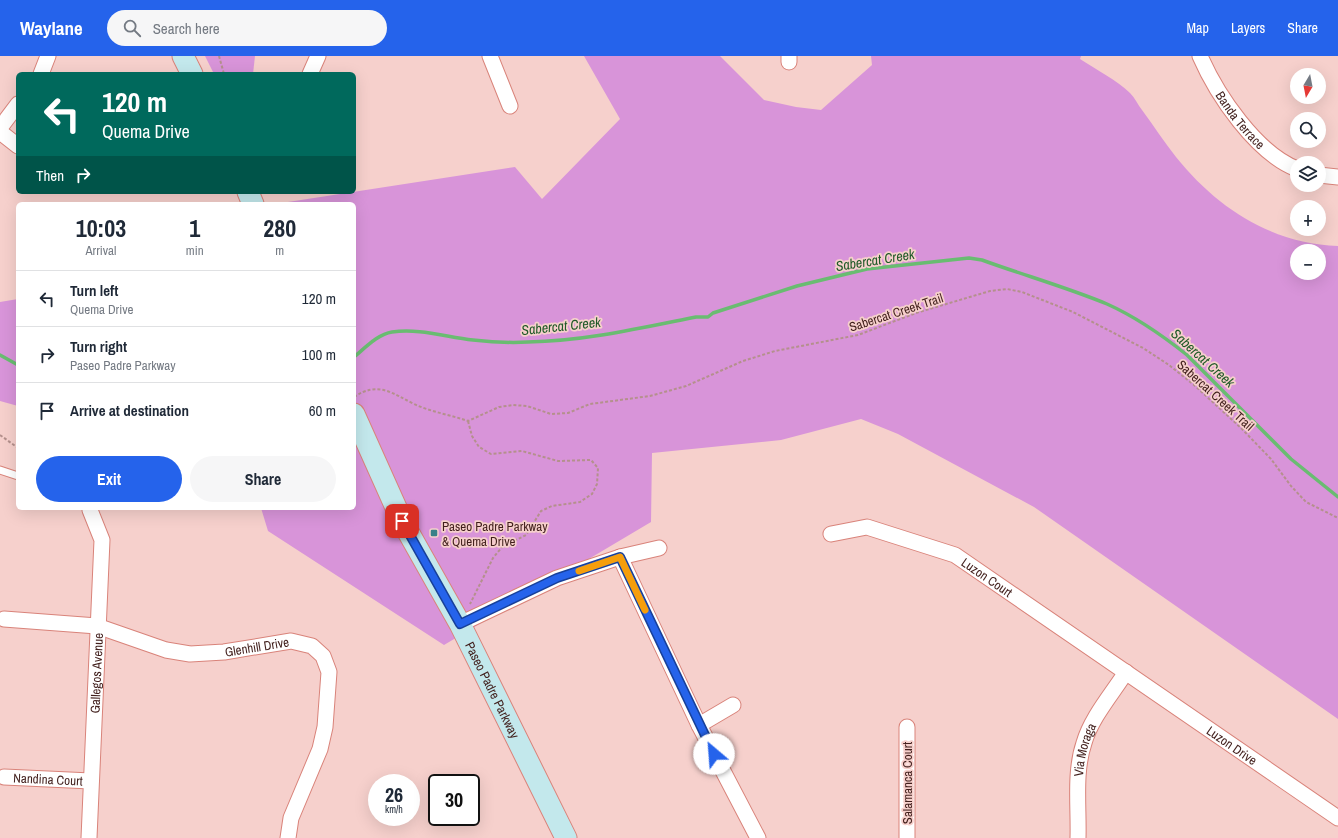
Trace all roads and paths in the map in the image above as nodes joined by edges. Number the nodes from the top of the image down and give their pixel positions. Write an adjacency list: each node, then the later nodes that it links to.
1 (48, 56): 7 (street)
2 (183, 56): 8 (main road)
3 (219, 56): 9 (path)
4 (319, 56): 10 (street); 11 (street)
5 (490, 56): 12 (street)
6 (1200, 56): 17 (street, Banda Terrace)
7 (42, 72)
8 (191, 72)
9 (223, 72)
10 (311, 72)
11 (316, 72)
12 (510, 106)
13 (16, 107): 14 (street)
14 (0, 128)
15 (0, 132): 16 (street)
16 (16, 144)
17 (1290, 166)
18 (1326, 176): 19 (street)
19 (1338, 177)
20 (356, 396): 22 (path)
21 (356, 418): 33 (main road, Paseo Padre Parkway)
22 (468, 421): 28 (path, Sabercat Creek Trail); 33 (path)
23 (0, 435): 24 (path)
24 (16, 447)
25 (0, 470): 26 (lane)
26 (16, 475)
27 (89, 510): 34 (street, Gallegos Avenue)
28 (1338, 518)
29 (831, 534): 35 (street, Luzon Court)
30 (659, 548): 31 (street)
31 (620, 557): 33 (street); 37 (street)
32 (4, 620): 34 (street, Glenhill Drive)
33 (460, 624): 44 (main road, Paseo Padre Parkway)
34 (97, 626): 40 (street, Gallegos Avenue); 43 (street, Glenhill Drive)
35 (1126, 672): 41 (street, Luzon Drive); 47 (street, Via Moraga)
36 (733, 705): 37 (street)
37 (699, 725): 45 (street)
38 (907, 727): 46 (street, Salamanca Court)
39 (4, 777): 40 (street, Nandina Court)
40 (91, 782): 42 (street, Gallegos Avenue)
41 (1338, 818)
42 (89, 838)
43 (288, 838)
44 (566, 838)
45 (758, 838)
46 (907, 838)
47 (1078, 838)

